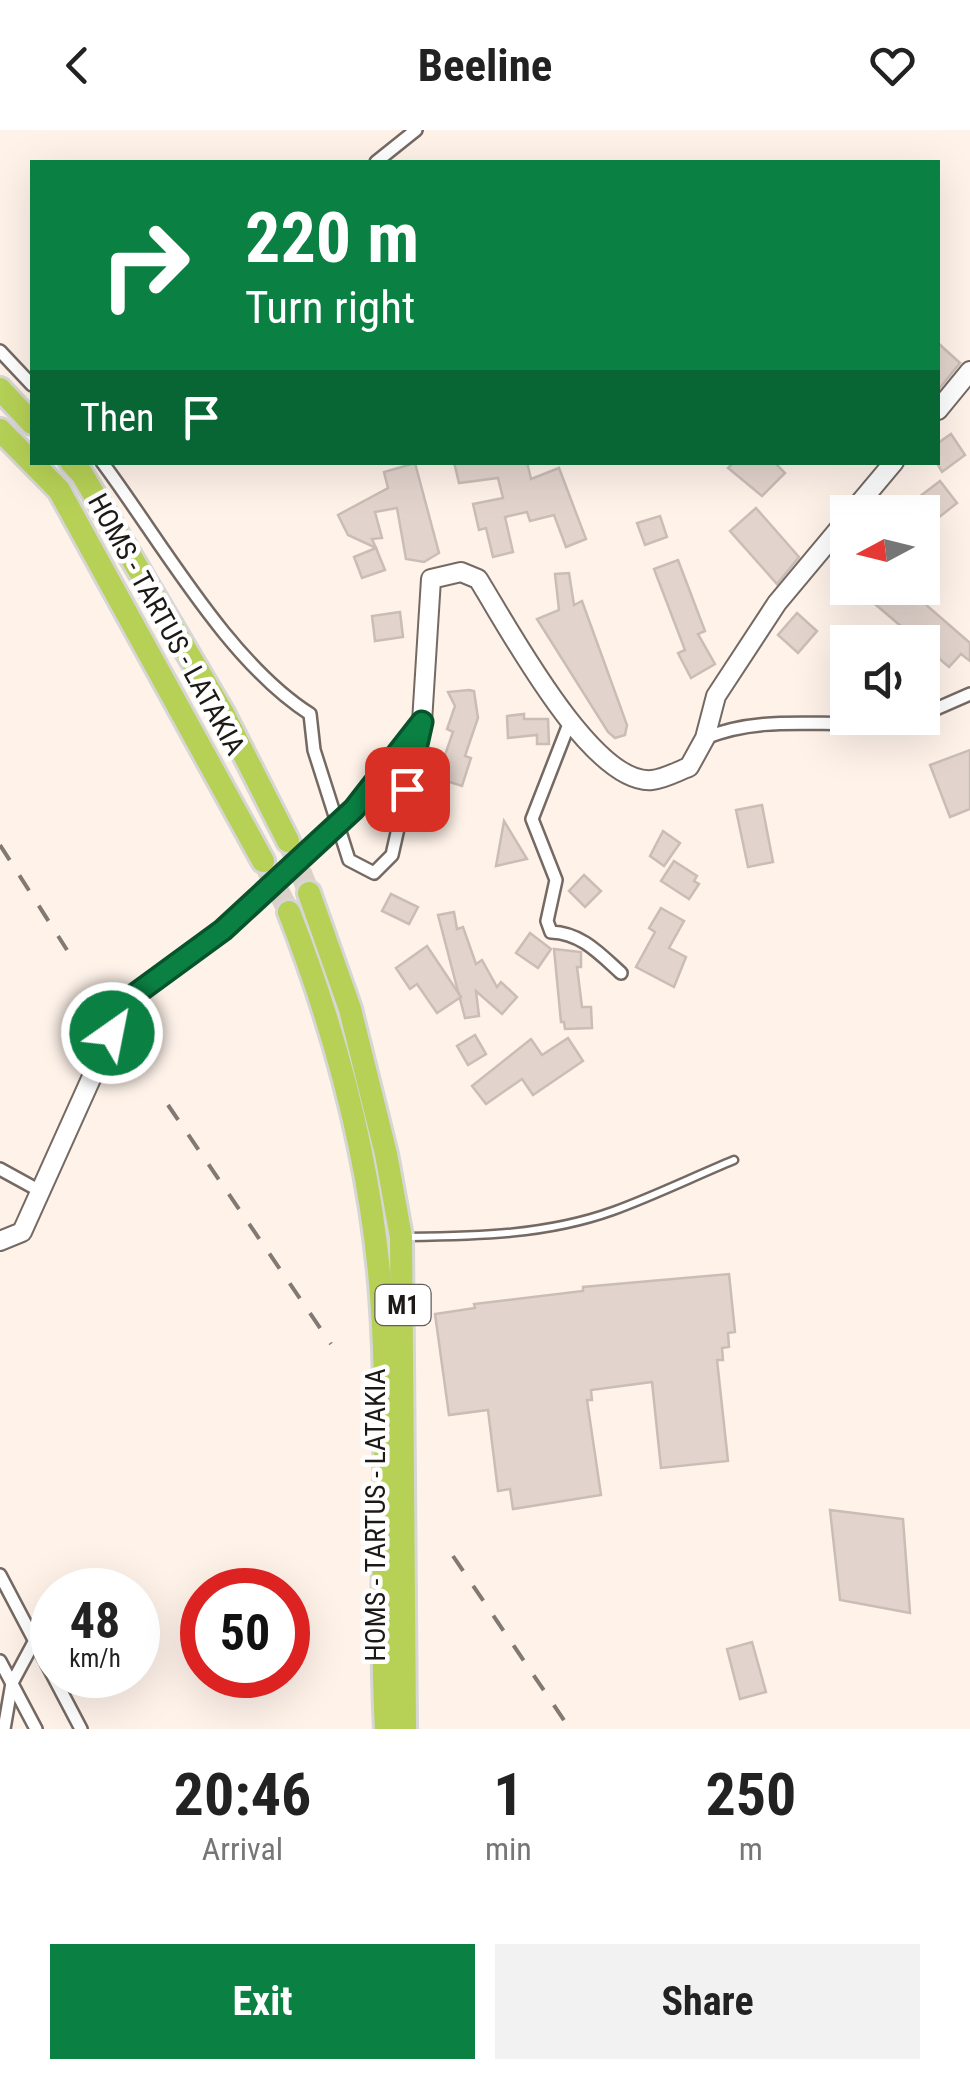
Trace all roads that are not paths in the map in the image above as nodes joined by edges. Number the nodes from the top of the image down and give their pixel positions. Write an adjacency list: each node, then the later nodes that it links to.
1 (416, 130): 2 (street)
2 (378, 160)
3 (0, 351): 5 (street)
4 (970, 371): 7 (main road)
5 (30, 382)
6 (0, 389): 8 (highway)
7 (940, 408)
8 (30, 421)
9 (0, 430): 10 (highway, HOMS - TARTUS - LATAKIA)
10 (30, 461)
11 (34, 465): 24 (highway, HOMS - TARTUS - LATAKIA)
12 (74, 465): 23 (highway, HOMS - TARTUS - LATAKIA)
13 (104, 465): 19 (street)
14 (892, 465): 15 (main road)
15 (867, 495)
16 (830, 539): 22 (main road)
17 (970, 694): 18 (street)
18 (940, 707)
19 (422, 722): 21 (main road); 30 (main road, bridge)
20 (830, 722): 22 (street)
21 (569, 724): 22 (main road); 27 (street)
22 (705, 738)
23 (288, 841)
24 (263, 861)
25 (308, 893): 31 (highway, HOMS - TARTUS - LATAKIA / M1)
26 (288, 912): 42 (highway, HOMS - TARTUS - LATAKIA / M1)
27 (621, 972)
28 (734, 1160): 31 (lane)
29 (0, 1170): 30 (street)
30 (40, 1191): 32 (main road)
31 (401, 1237): 43 (highway, HOMS - TARTUS - LATAKIA / M1)
32 (0, 1241)
33 (0, 1575): 34 (street)
34 (30, 1634)
35 (30, 1648): 37 (street)
36 (0, 1660): 37 (street)
37 (6, 1684): 39 (street); 40 (street)
38 (64, 1698): 41 (street)
39 (4, 1729)
40 (36, 1729)
41 (80, 1729)
42 (386, 1729)
43 (406, 1729)

